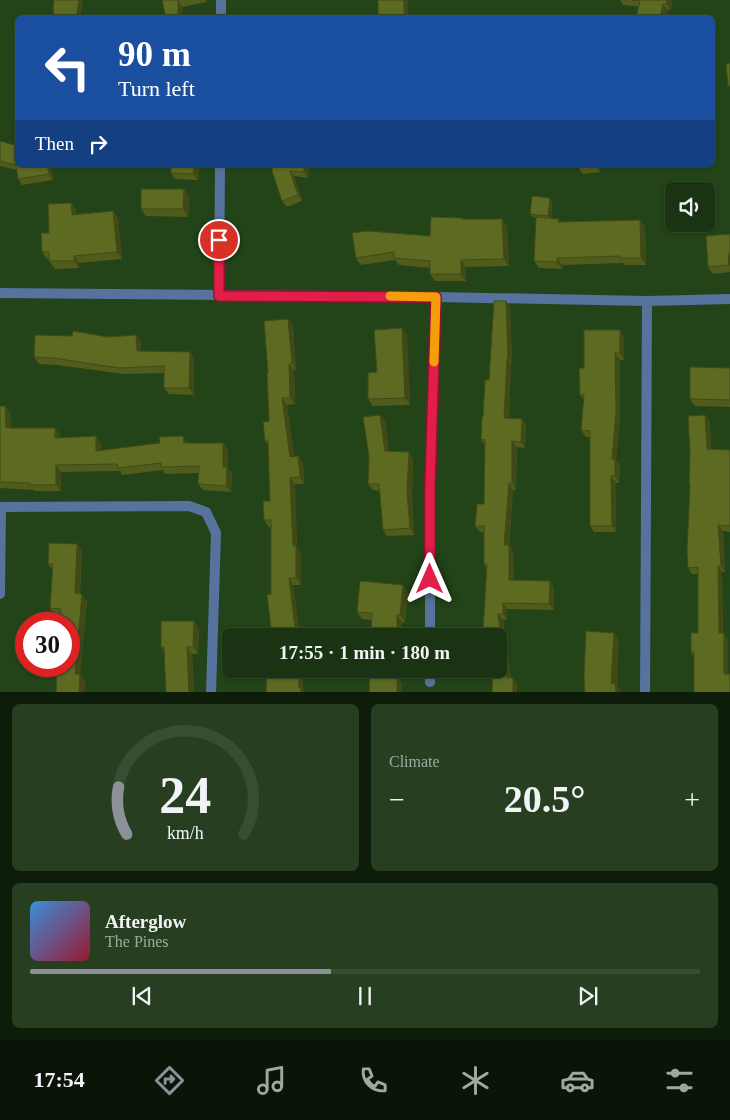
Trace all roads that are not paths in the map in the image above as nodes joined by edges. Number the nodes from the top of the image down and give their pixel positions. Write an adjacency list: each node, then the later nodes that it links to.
1 (221, 0): 2 (street)
2 (220, 15)
3 (220, 167): 5 (street)
4 (0, 293): 5 (street)
5 (219, 296): 6 (street)
6 (436, 297): 8 (street); 11 (street)
7 (730, 298): 8 (street)
8 (646, 301): 15 (street)
9 (0, 507): 10 (street); 14 (street)
10 (0, 594)
11 (430, 628)
12 (430, 678): 13 (street)
13 (430, 682)
14 (211, 692)
15 (645, 692)

